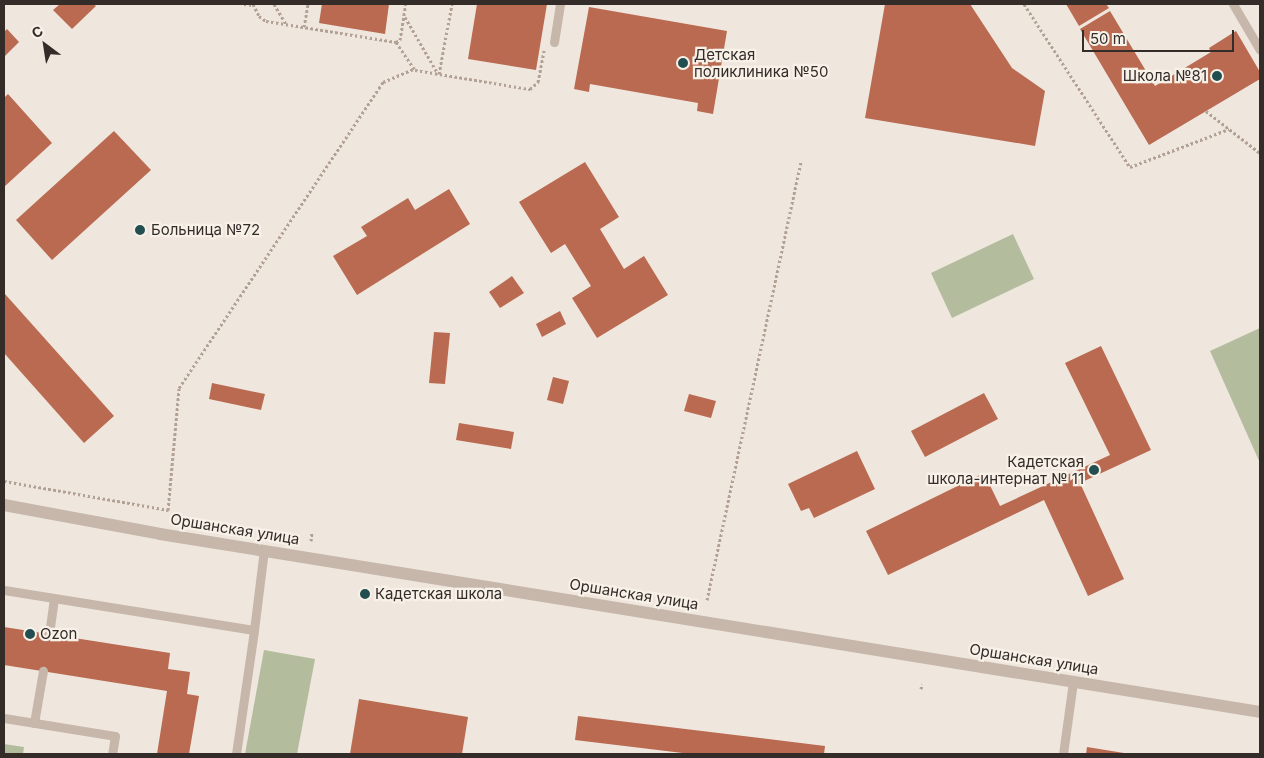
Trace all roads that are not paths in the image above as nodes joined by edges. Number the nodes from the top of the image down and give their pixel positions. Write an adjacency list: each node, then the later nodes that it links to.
1 (560, 4): 3 (lane)
2 (1233, 4): 4 (lane)
3 (554, 42)
4 (1260, 50)
5 (4, 505): 6 (street, Оршанская улица)
6 (264, 550): 9 (lane); 12 (street, Оршанская улица)
7 (4, 590): 8 (lane)
8 (54, 598): 9 (lane); 10 (lane)
9 (254, 630): 17 (lane)
10 (49, 634)
11 (43, 671): 15 (lane)
12 (1073, 682): 13 (street, Оршанская улица); 18 (lane)
13 (1260, 712)
14 (4, 718): 15 (lane)
15 (34, 723): 16 (lane)
16 (112, 754)
17 (236, 754)
18 (1063, 754)

